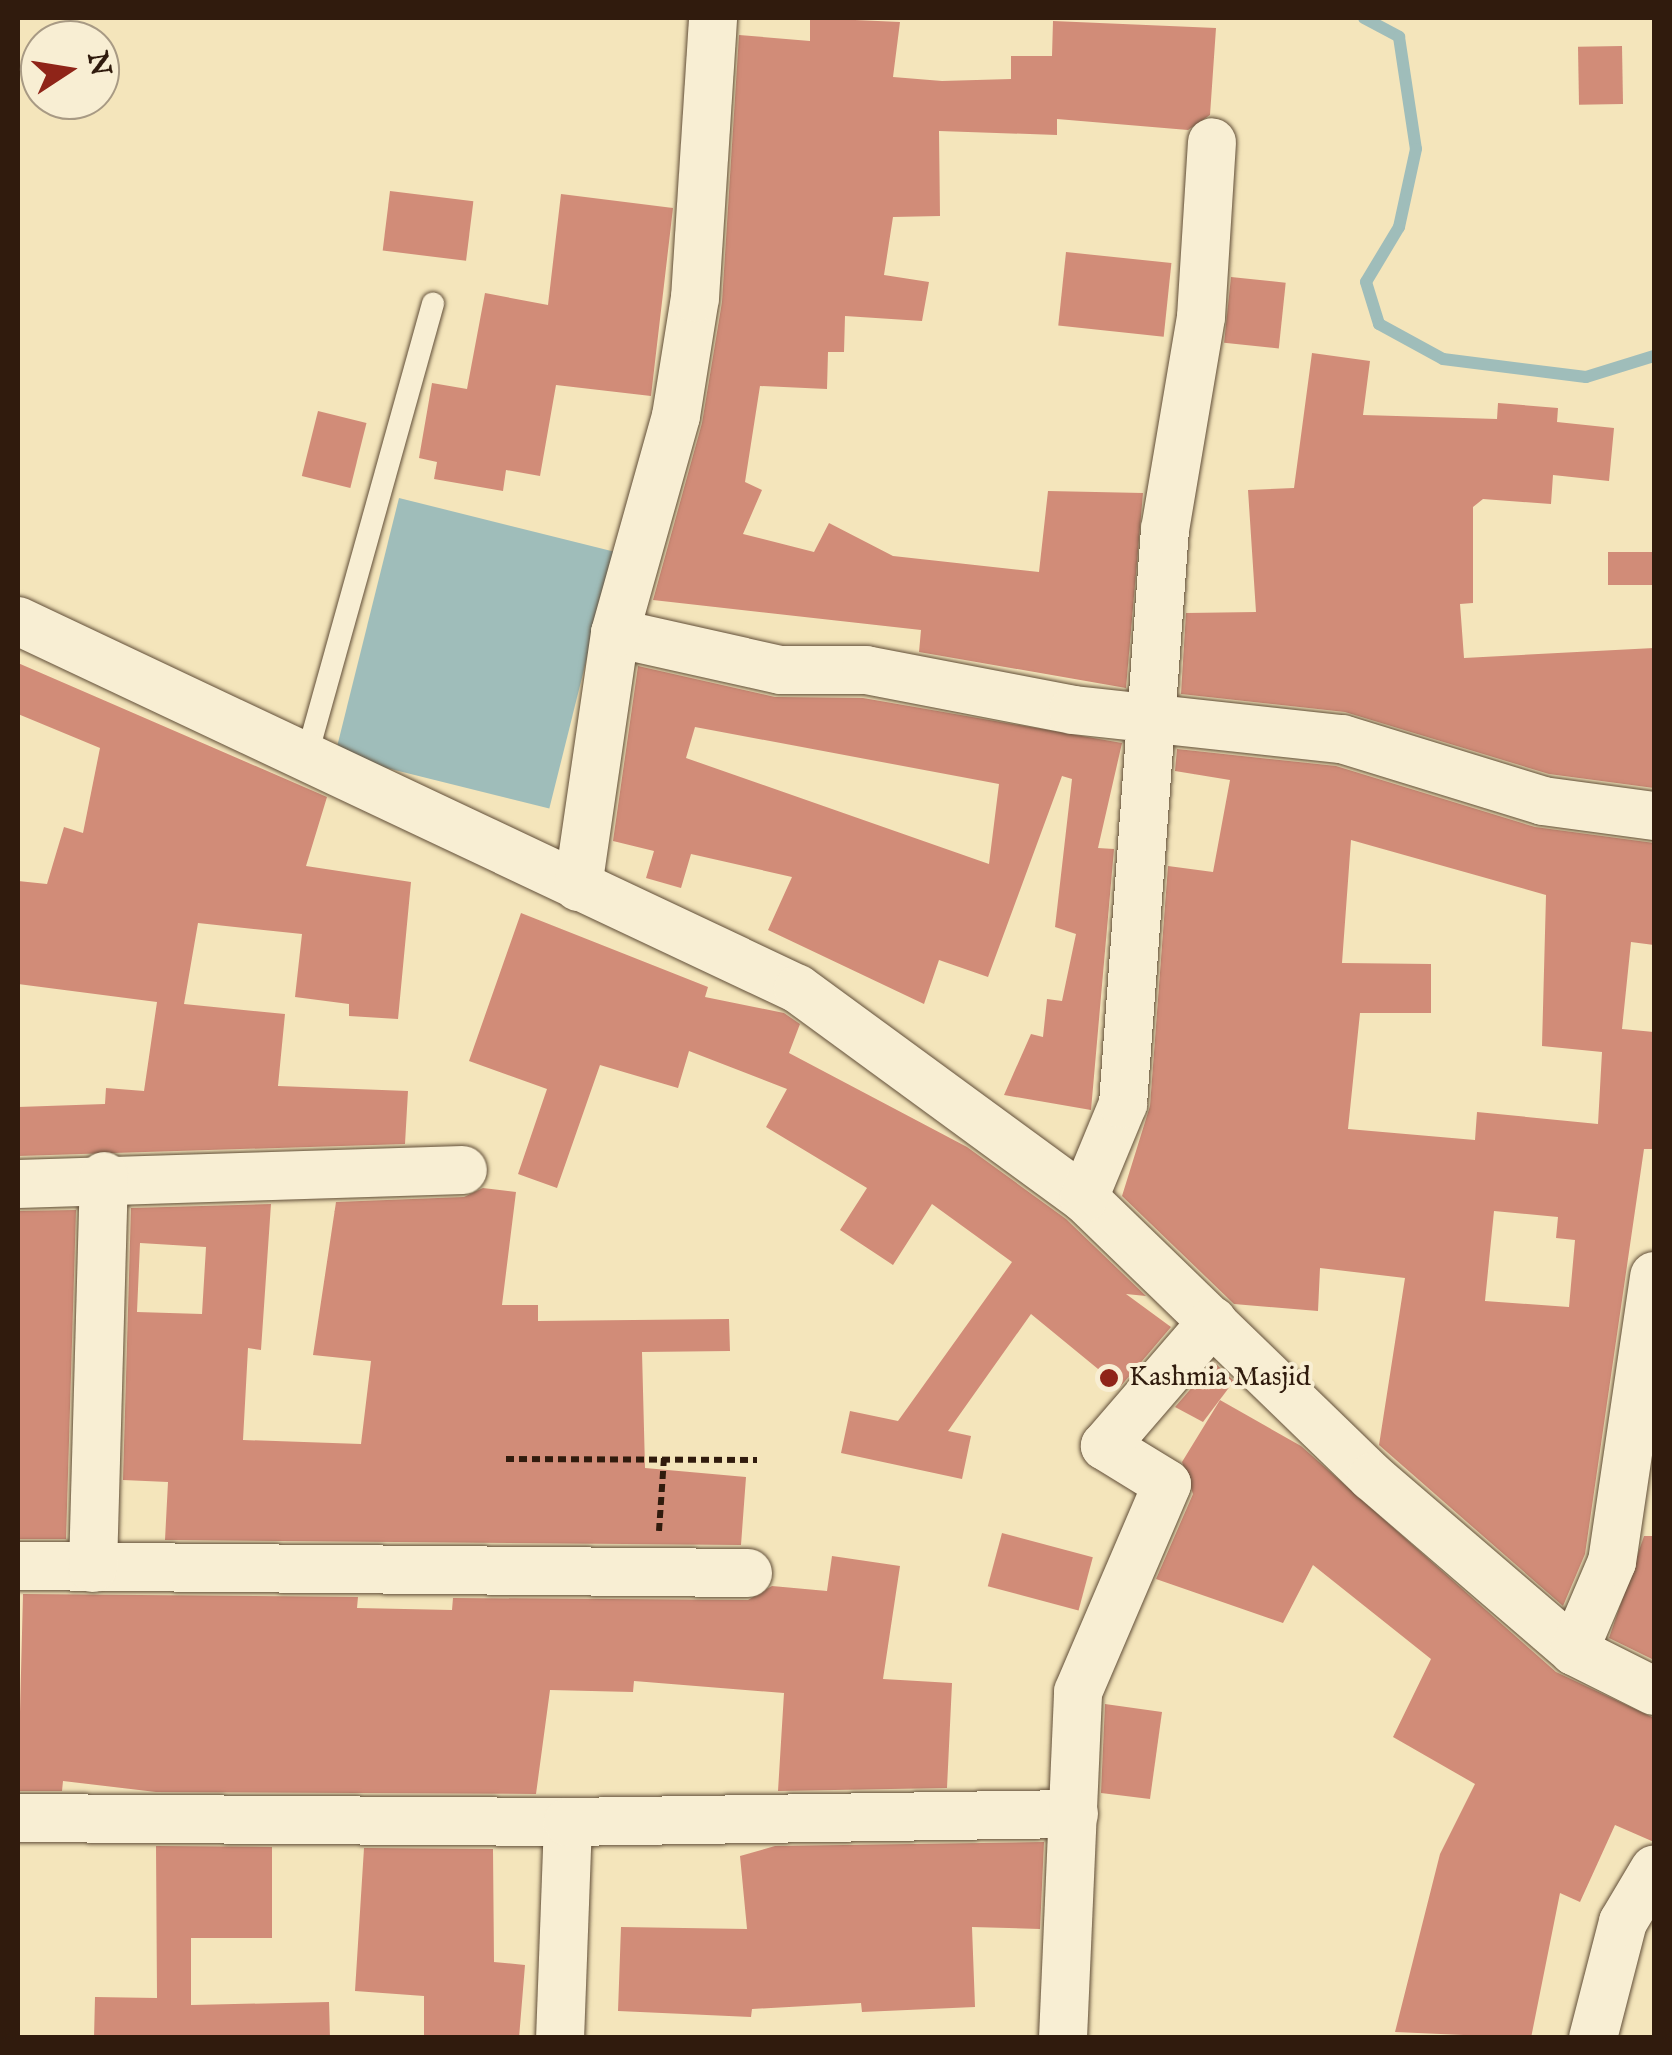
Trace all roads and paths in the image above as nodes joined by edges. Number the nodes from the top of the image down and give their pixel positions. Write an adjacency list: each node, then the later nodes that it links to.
1 (713, 18): 5 (street)
2 (1212, 142): 6 (street)
3 (433, 304): 7 (lane)
4 (18, 621): 7 (street)
5 (615, 634): 6 (street); 9 (street)
6 (1153, 714): 8 (street); 13 (street)
7 (305, 762): 9 (street)
8 (1654, 816)
9 (578, 887): 13 (street)
10 (463, 1170): 11 (street)
11 (104, 1176): 12 (street); 20 (street)
12 (18, 1184)
13 (1084, 1198): 15 (street)
14 (1654, 1276): 23 (street)
15 (1213, 1320): 23 (street); 25 (street)
16 (664, 1458): 17 (path); 18 (path); 21 (path)
17 (506, 1459)
18 (757, 1460)
19 (18, 1566): 20 (street)
20 (93, 1568): 21 (street)
21 (656, 1573): 22 (street)
22 (748, 1573)
23 (1574, 1650): 24 (street)
24 (1654, 1691)
25 (1074, 1814): 27 (street); 30 (street)
26 (18, 1818): 27 (street)
27 (568, 1822): 29 (street)
28 (1654, 1870): 31 (street)
29 (560, 2038)
30 (1063, 2038)
31 (1593, 2038)

